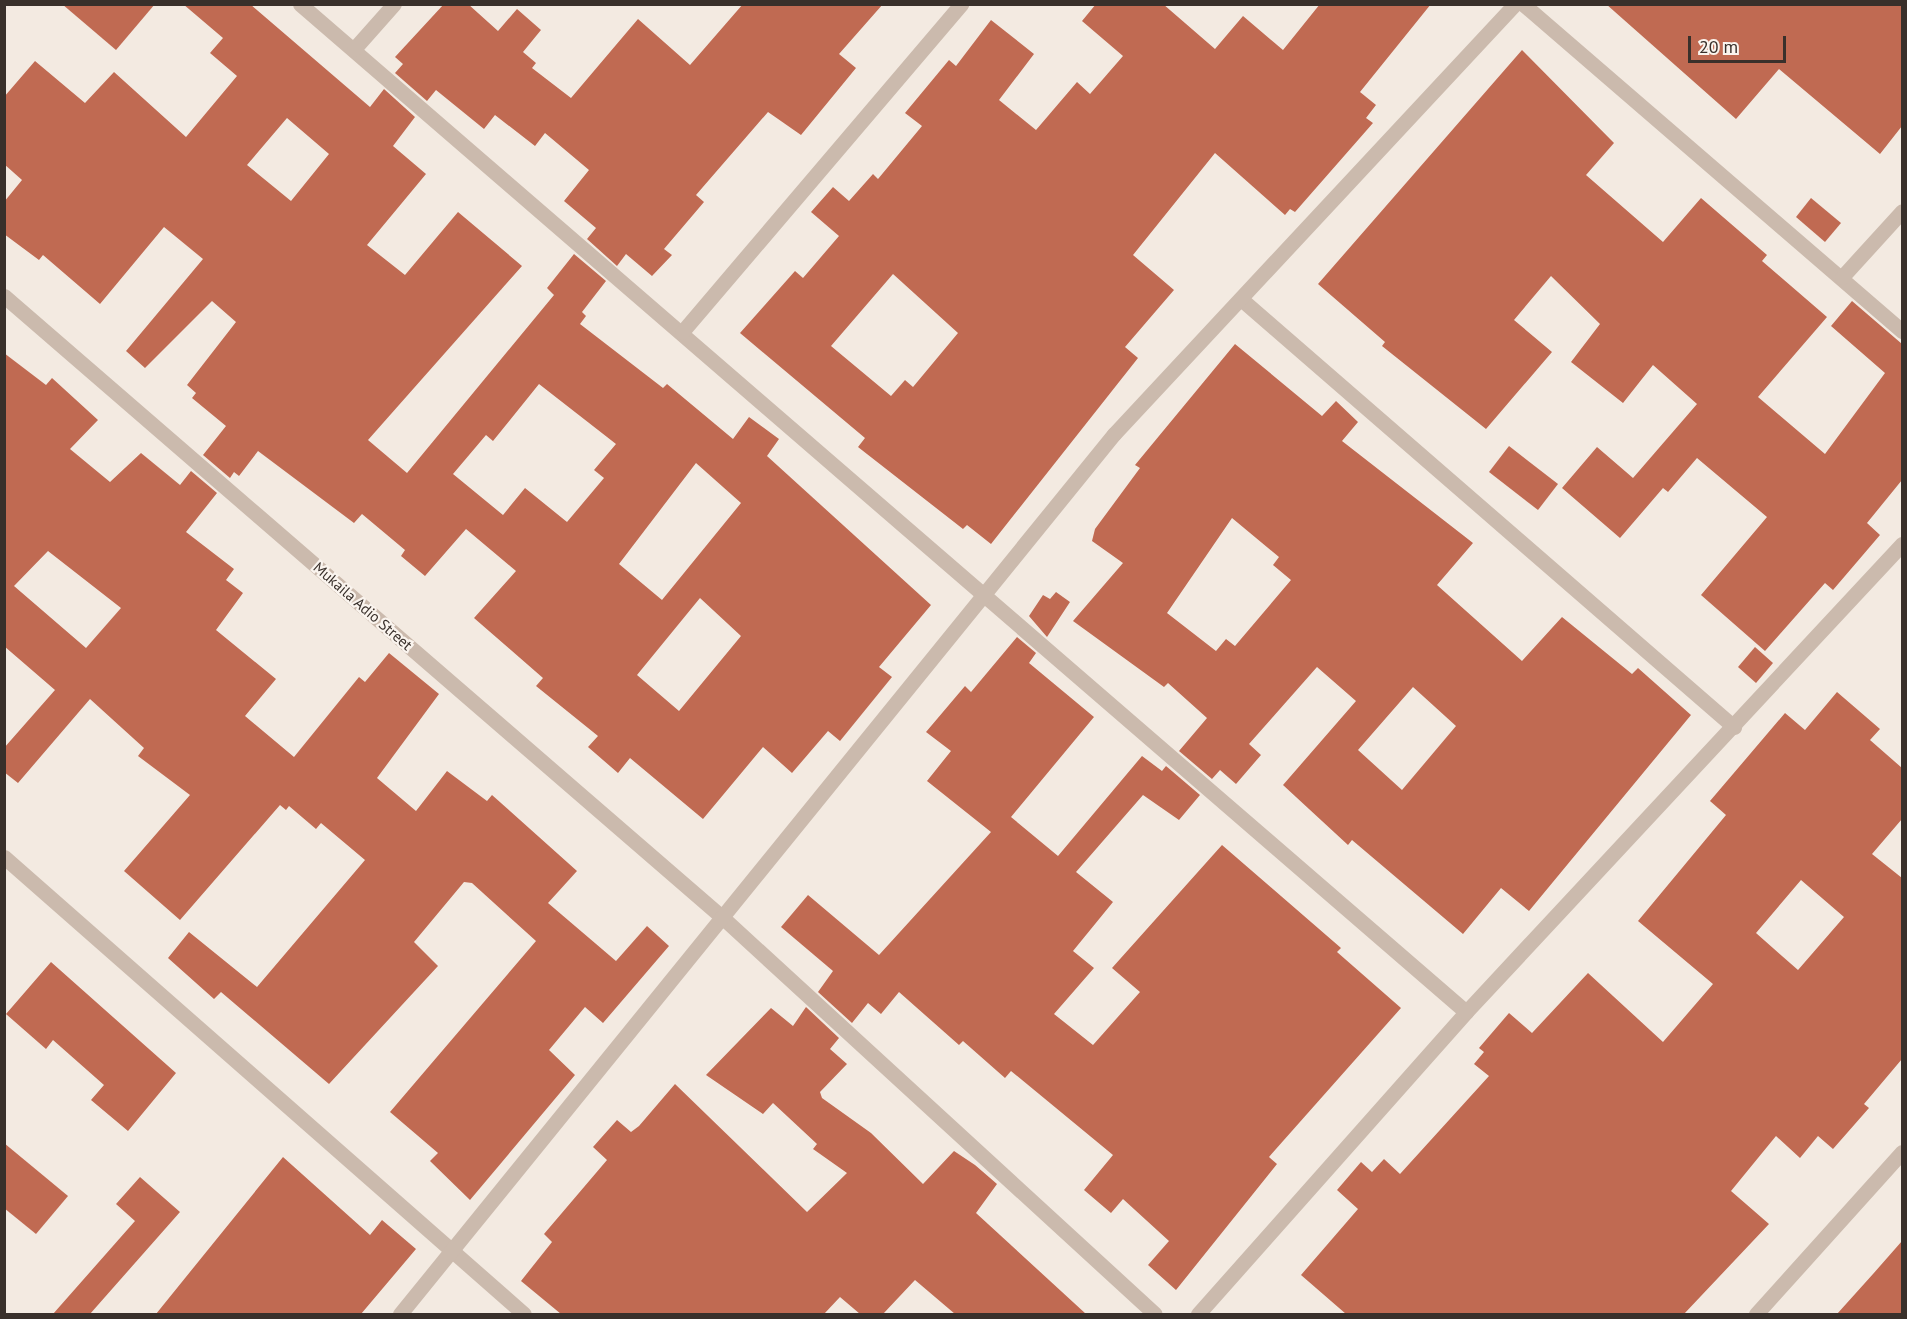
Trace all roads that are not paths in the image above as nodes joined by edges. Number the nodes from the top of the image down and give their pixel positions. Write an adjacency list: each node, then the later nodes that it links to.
1 (300, 4): 6 (street)
2 (394, 4): 6 (street)
3 (961, 4): 11 (street)
4 (1515, 4): 10 (street)
5 (1522, 4): 8 (street)
6 (354, 49): 11 (street)
7 (1902, 211): 8 (street)
8 (1842, 276): 12 (street)
9 (4, 296): 17 (street, Mukaila Adio Street)
10 (1241, 299): 14 (street); 15 (street)
11 (682, 332): 14 (street)
12 (1902, 332)
13 (1902, 544): 15 (street)
14 (978, 595): 17 (street); 18 (street)
15 (1734, 727): 18 (street)
16 (4, 857): 20 (street)
17 (722, 917): 20 (street); 23 (street, Mukaila Adio Street)
18 (1466, 1012): 24 (street)
19 (1902, 1152): 25 (street)
20 (454, 1251): 21 (street); 22 (street)
21 (400, 1314)
22 (524, 1314)
23 (1155, 1314)
24 (1198, 1314)
25 (1756, 1314)

